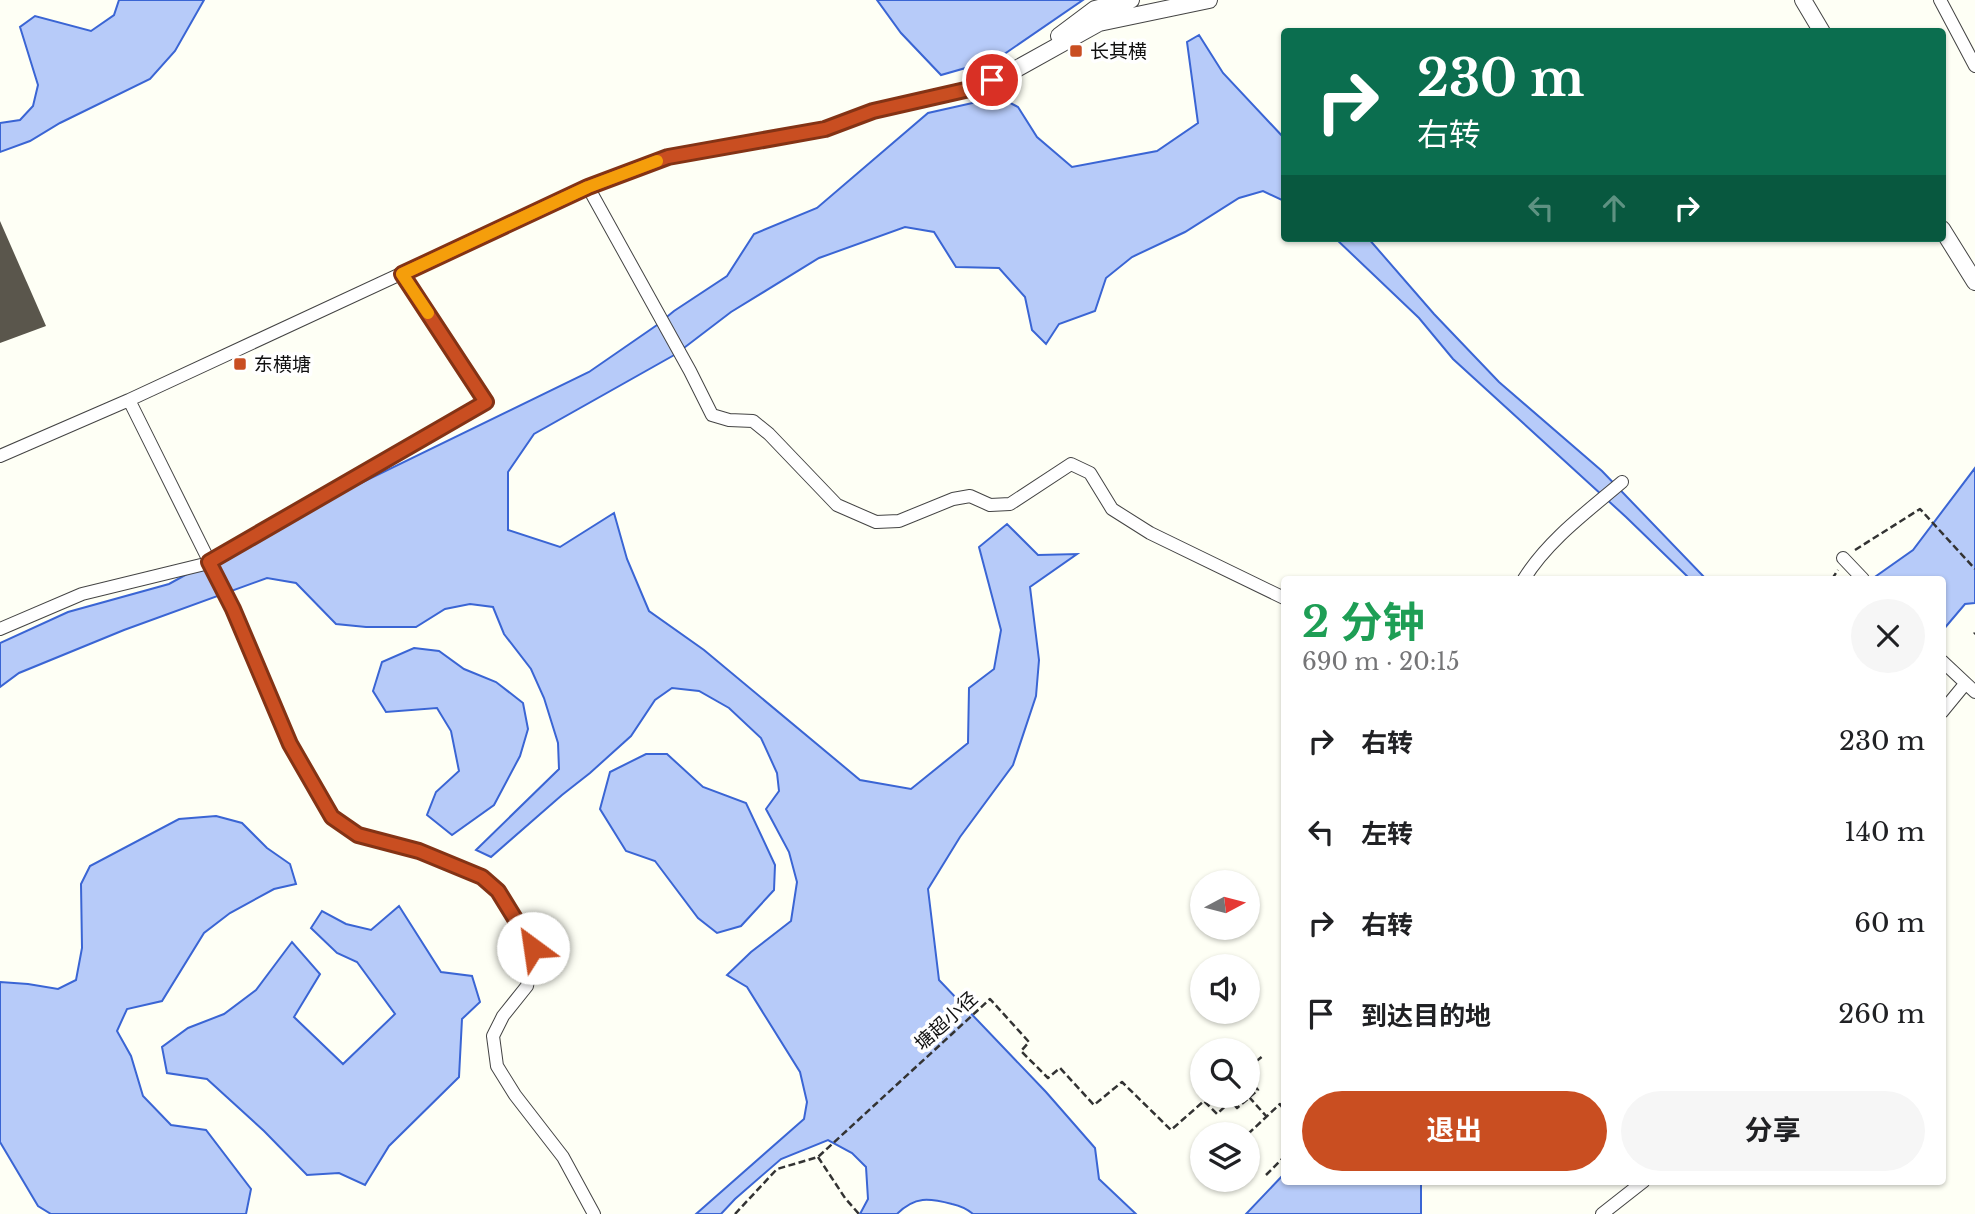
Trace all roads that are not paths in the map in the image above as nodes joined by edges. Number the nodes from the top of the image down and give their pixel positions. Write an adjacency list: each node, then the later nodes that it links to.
1 (1131, 0): 7 (street)
2 (1209, 0): 7 (street)
3 (1802, 0): 5 (street)
4 (1940, 0): 6 (street)
5 (1820, 28)
6 (1975, 66)
7 (1009, 73): 8 (street)
8 (588, 187): 10 (street); 19 (street)
9 (1946, 235): 11 (street)
10 (402, 274): 12 (street); 16 (street)
11 (1975, 282)
12 (129, 400): 13 (street); 16 (street)
13 (0, 457)
14 (1622, 482): 17 (street)
15 (1843, 558): 18 (street)
16 (209, 562): 20 (street); 25 (street)
17 (1526, 576)
18 (1860, 576)
19 (1281, 597)
20 (0, 629)
21 (1946, 665): 22 (street)
22 (1970, 688): 23 (street)
23 (1946, 709)
24 (1639, 1185): 26 (street)
25 (594, 1214)
26 (1602, 1214)

